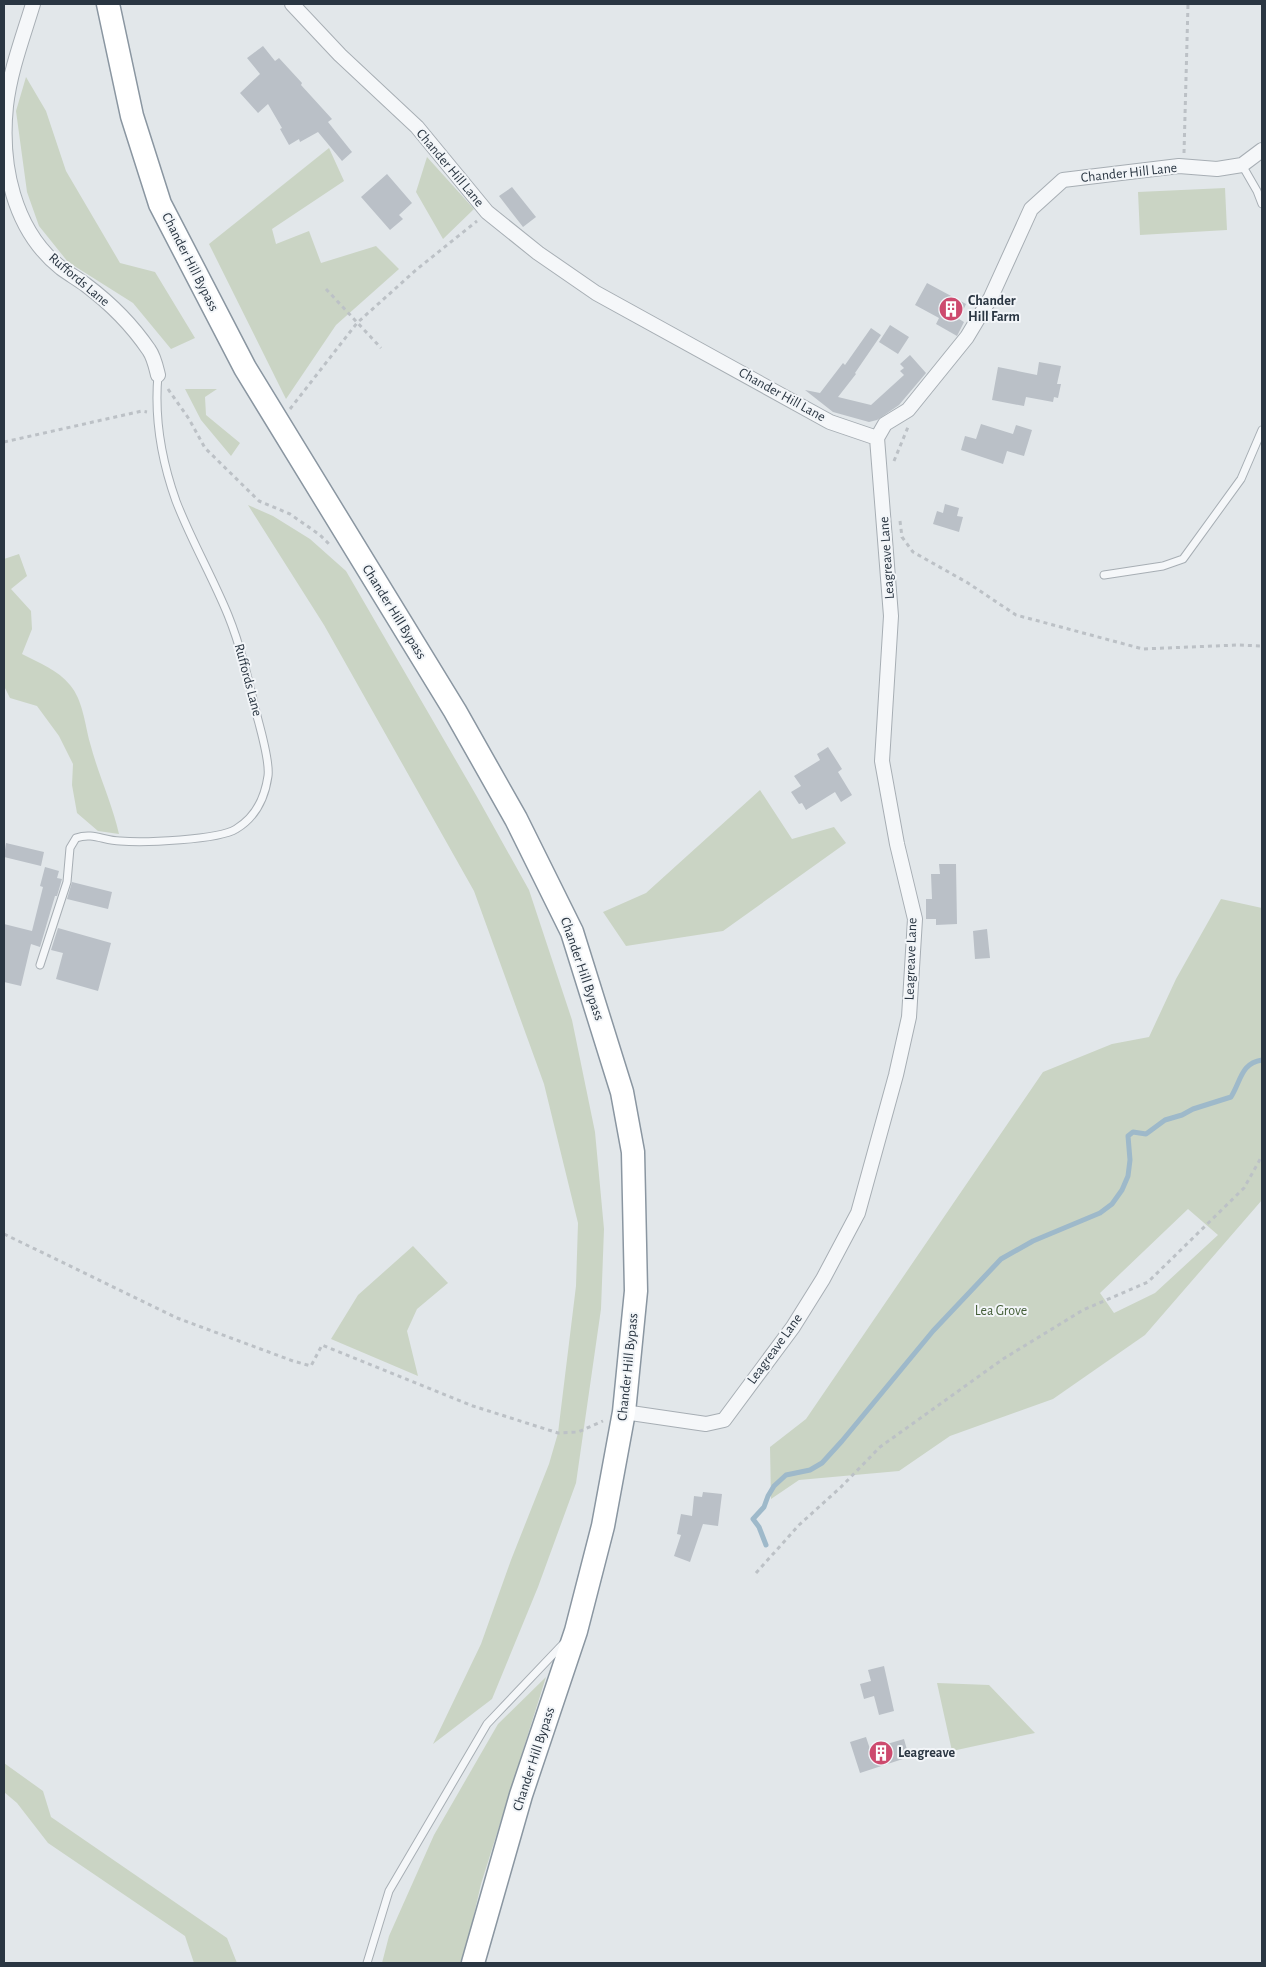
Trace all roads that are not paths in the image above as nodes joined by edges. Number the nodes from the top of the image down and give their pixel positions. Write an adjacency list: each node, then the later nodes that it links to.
1 (33, 4): 7 (street, Ruffords Lane)
2 (108, 4): 12 (highway, Chander Hill Bypass)
3 (292, 4): 9 (street, Chander Hill Lane)
4 (1262, 150): 5 (street, Chander Hill Lane)
5 (1242, 165): 6 (lane); 9 (street, Chander Hill Lane)
6 (1262, 204)
7 (158, 375): 11 (lane, Ruffords Lane)
8 (1262, 430): 10 (lane)
9 (876, 438): 12 (street, Leagreave Lane)
10 (1104, 575)
11 (40, 965)
12 (624, 1412): 13 (highway, Chander Hill Bypass)
13 (576, 1631): 14 (lane); 15 (highway, Chander Hill Bypass)
14 (366, 1963)
15 (473, 1963)

